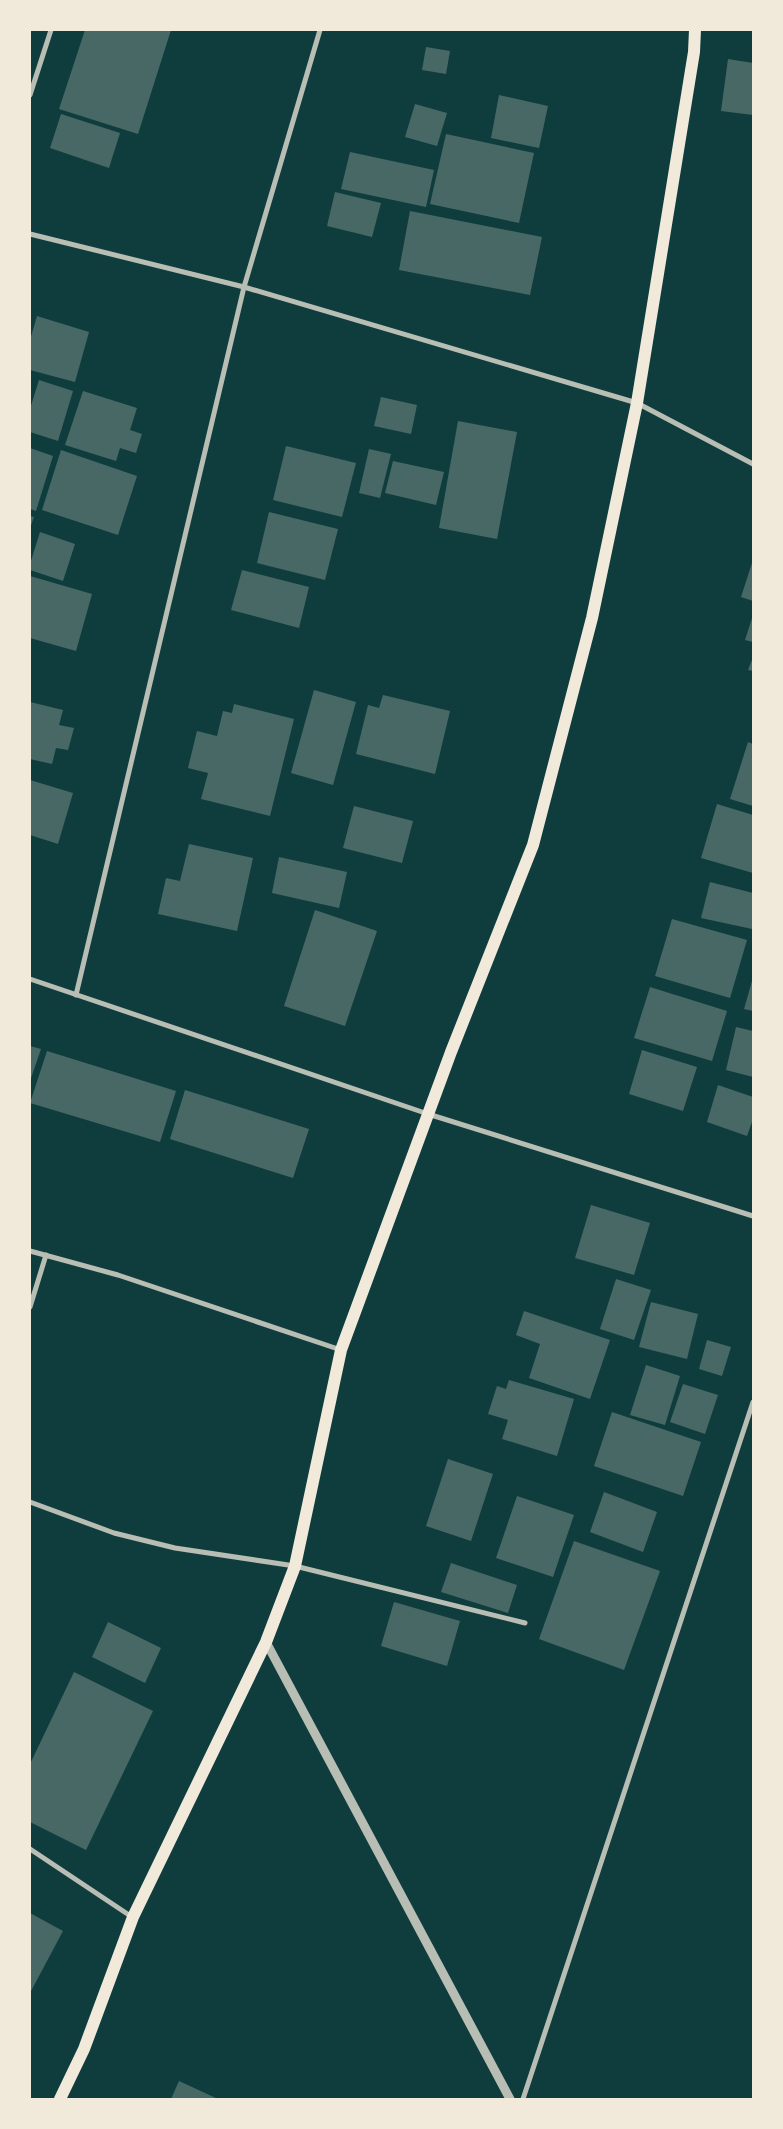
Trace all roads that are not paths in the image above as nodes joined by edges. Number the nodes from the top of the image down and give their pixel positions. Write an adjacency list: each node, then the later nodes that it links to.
1 (51, 30): 4 (street)
2 (320, 30): 6 (street)
3 (695, 30): 7 (main road)
4 (30, 95)
5 (30, 234): 6 (street)
6 (244, 287): 7 (street); 10 (street)
7 (637, 403): 8 (street); 11 (main road)
8 (753, 464)
9 (30, 979): 10 (street)
10 (76, 995): 11 (street)
11 (428, 1114): 12 (street); 16 (main road)
12 (753, 1216)
13 (30, 1251): 14 (street)
14 (46, 1255): 15 (street); 16 (street)
15 (30, 1306)
16 (341, 1350): 19 (main road)
17 (753, 1402): 26 (street)
18 (30, 1502): 19 (street)
19 (295, 1566): 20 (street); 21 (main road)
20 (524, 1623)
21 (266, 1642): 23 (main road); 25 (street)
22 (30, 1849): 23 (street)
23 (132, 1917): 24 (main road)
24 (60, 2099)
25 (510, 2099)
26 (523, 2099)

